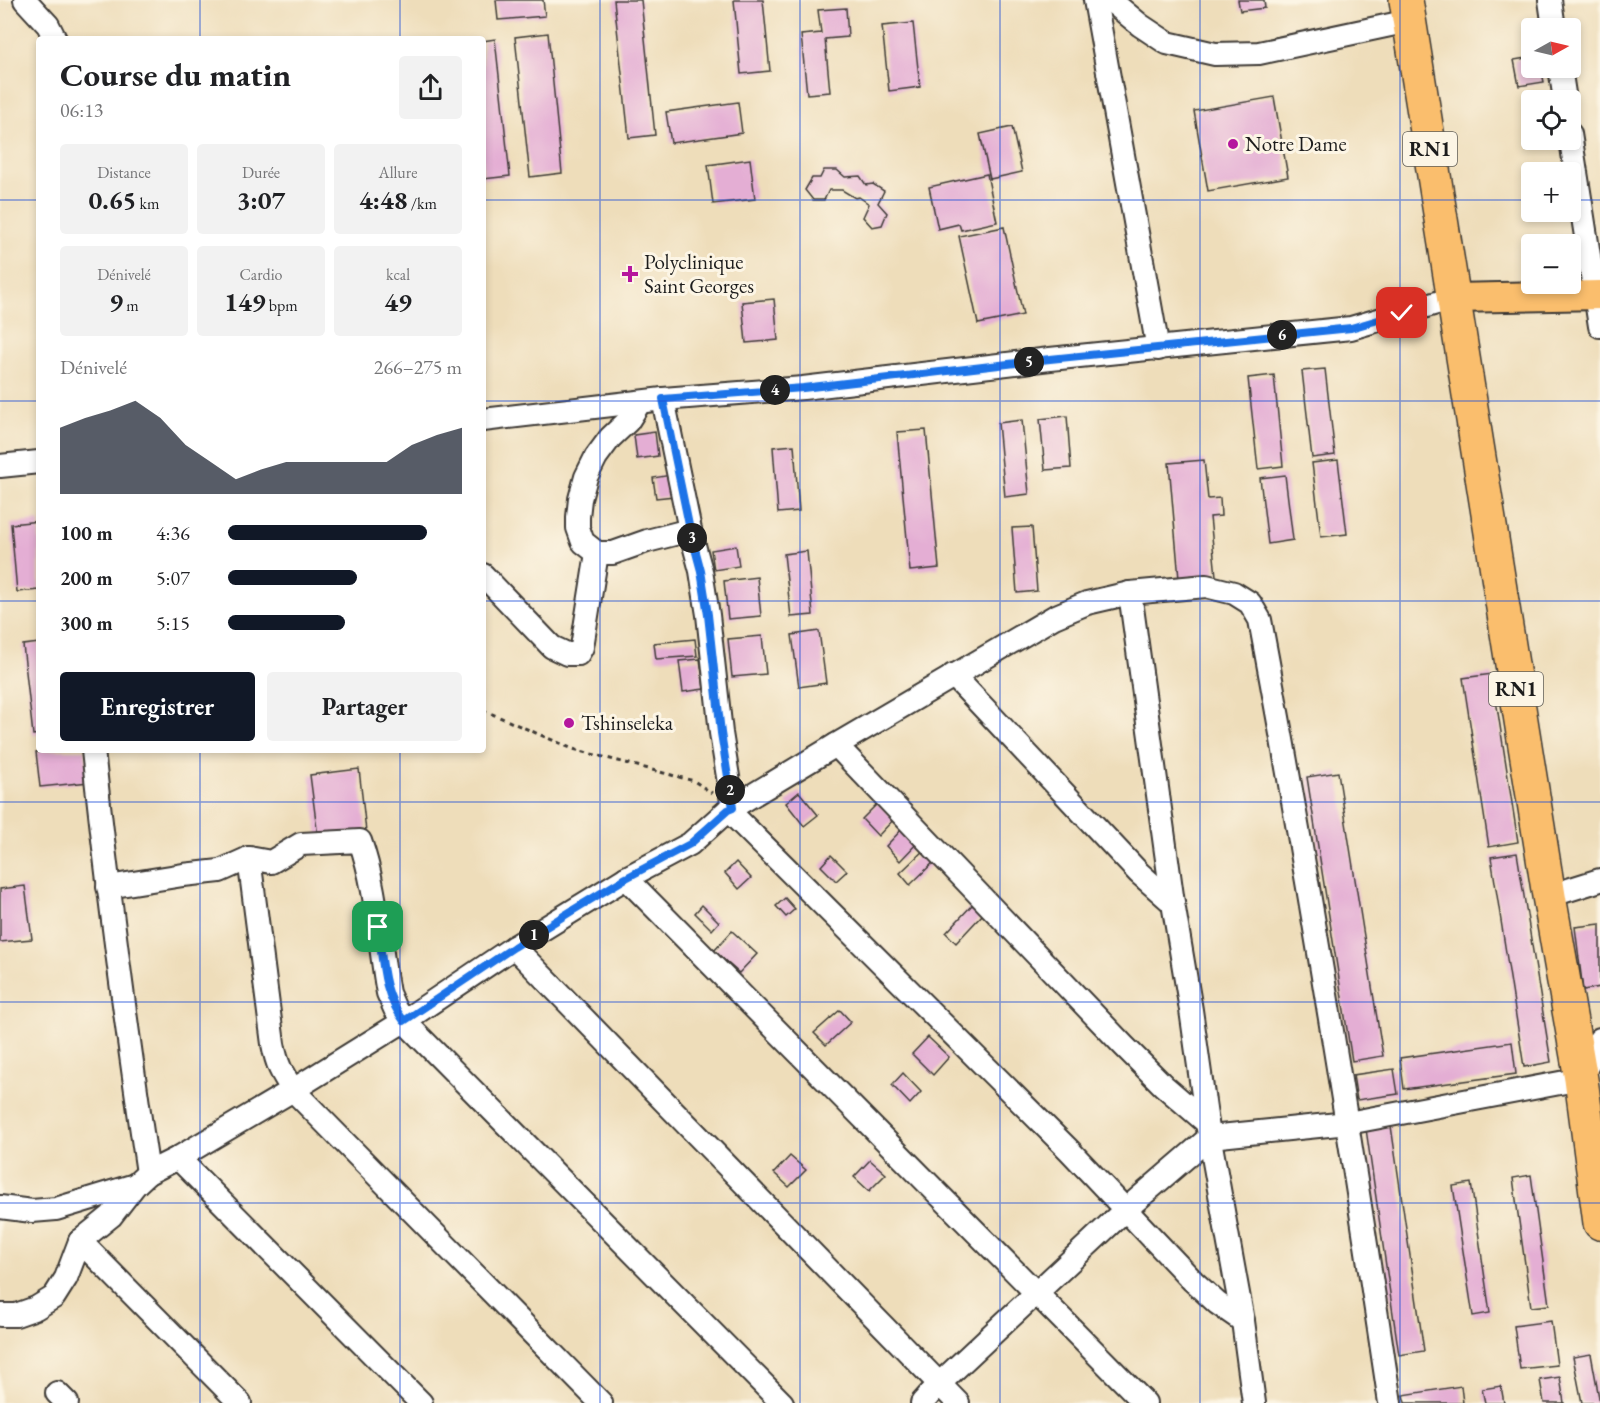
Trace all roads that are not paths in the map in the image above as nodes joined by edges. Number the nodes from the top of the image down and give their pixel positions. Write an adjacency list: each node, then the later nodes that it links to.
1 (25, 0): 7 (street)
2 (1095, 0): 12 (street)
3 (1110, 0): 5 (street)
4 (1550, 0): 6 (street)
5 (1408, 10): 10 (highway, RN1)
6 (1553, 18)
7 (54, 36)
8 (1573, 150): 9 (street)
9 (1598, 295): 10 (main road); 11 (street)
10 (1454, 298): 12 (street); 30 (highway, RN1)
11 (1600, 326)
12 (1158, 349): 13 (street)
13 (663, 399): 14 (street); 18 (street)
14 (640, 402): 15 (street); 19 (street)
15 (486, 420)
16 (36, 462): 17 (street)
17 (0, 466)
18 (690, 530): 19 (street); 25 (street)
19 (597, 553): 20 (street)
20 (486, 579)
21 (1130, 593): 22 (street); 31 (street); 37 (street)
22 (953, 675): 23 (street); 31 (street)
23 (836, 745): 25 (street); 38 (street)
24 (93, 753): 29 (street)
25 (730, 809): 27 (street); 42 (street)
26 (249, 858): 29 (street); 33 (street); 36 (street)
27 (626, 878): 32 (street); 45 (street)
28 (1600, 880): 30 (street)
29 (108, 887): 40 (street)
30 (1549, 896): 35 (highway, RN1)
31 (1173, 903): 38 (street)
32 (514, 947): 33 (street); 48 (street)
33 (404, 1021): 36 (street); 52 (street)
34 (1600, 1039): 35 (street)
35 (1581, 1079): 37 (street); 43 (highway, RN1)
36 (293, 1090): 39 (street); 51 (street)
37 (1348, 1123): 38 (street); 57 (street)
38 (1208, 1130): 42 (street); 47 (street)
39 (178, 1158): 40 (street); 50 (street)
40 (142, 1179): 41 (street); 44 (street)
41 (0, 1208)
42 (1125, 1210): 45 (street); 47 (street)
43 (1600, 1223)
44 (80, 1241): 46 (street); 49 (street)
45 (1036, 1294): 48 (street); 55 (street)
46 (0, 1315)
47 (1243, 1321): 56 (street)
48 (939, 1384): 53 (street); 54 (street)
49 (240, 1403)
50 (421, 1403)
51 (601, 1403)
52 (782, 1403)
53 (922, 1403)
54 (958, 1403)
55 (1145, 1403)
56 (1254, 1403)
57 (1390, 1403)

